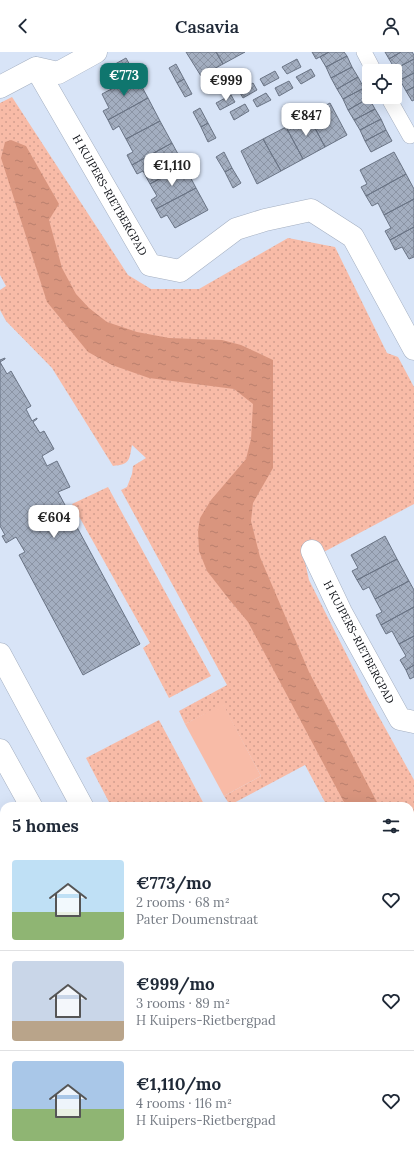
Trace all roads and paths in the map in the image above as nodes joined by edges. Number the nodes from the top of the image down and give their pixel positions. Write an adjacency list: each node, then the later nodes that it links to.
1 (96, 52): 4 (street)
2 (364, 52): 3 (lane)
3 (370, 64)
4 (36, 68): 5 (street); 8 (street, H KUIPERS-RIETBERGPAD)
5 (0, 87)
6 (392, 104): 7 (lane)
7 (410, 136)
8 (414, 349)
9 (312, 551): 11 (street, H KUIPERS-RIETBERGPAD)
10 (0, 654): 14 (street)
11 (414, 722)
12 (0, 750): 13 (street)
13 (29, 802)
14 (80, 802)

